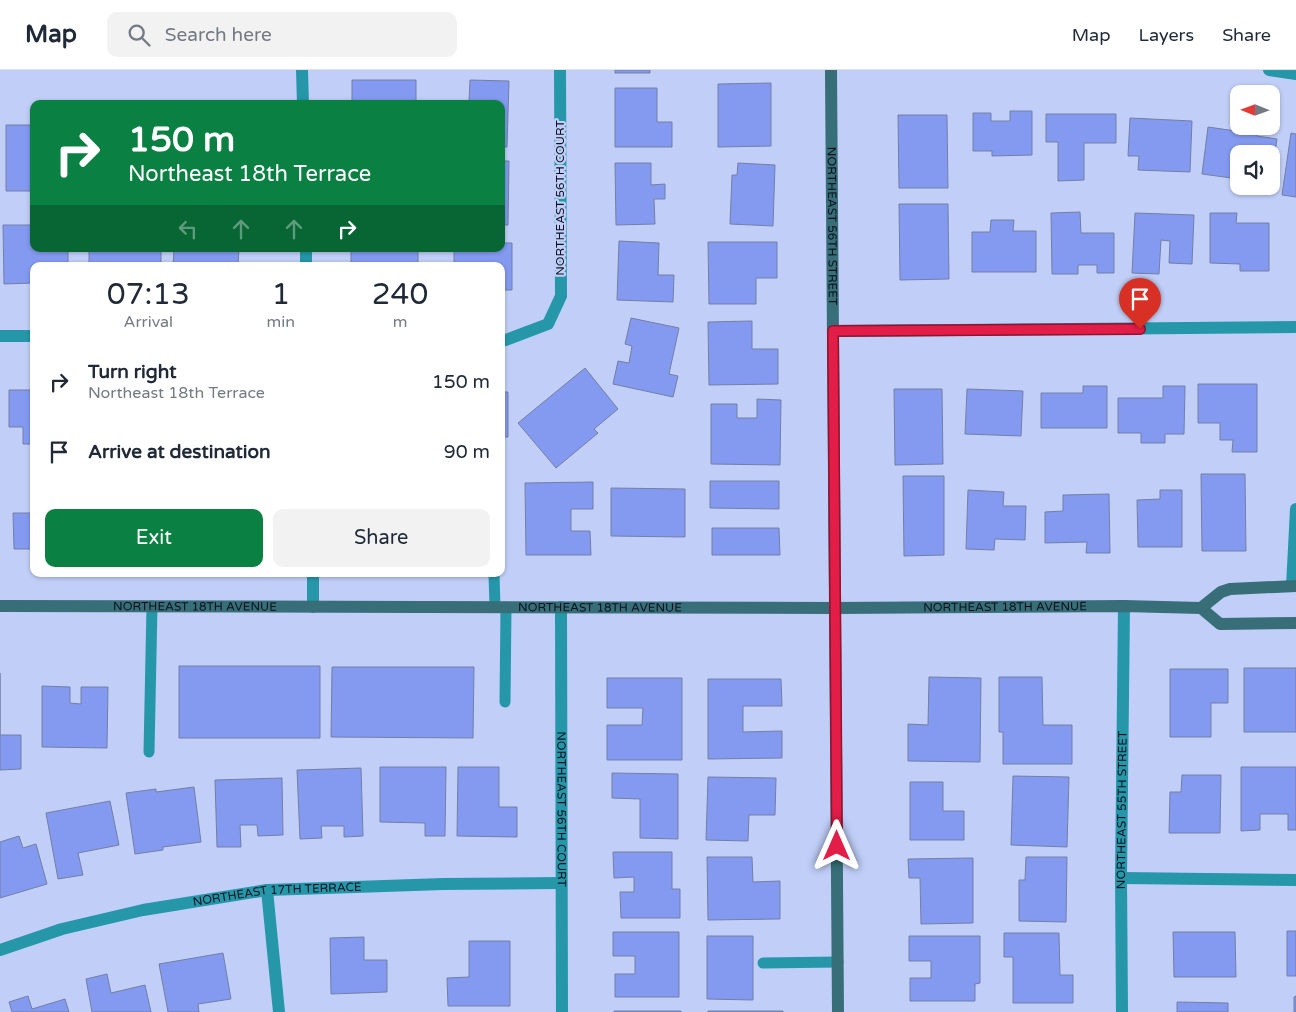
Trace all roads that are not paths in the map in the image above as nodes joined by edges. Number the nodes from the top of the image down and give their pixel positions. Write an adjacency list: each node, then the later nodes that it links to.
1 (302, 70): 6 (street)
2 (560, 70): 11 (street, NORTHEAST 56TH COURT)
3 (831, 70): 8 (street, NORTHEAST 56TH STREET)
4 (1270, 70): 5 (street)
5 (1296, 74)
6 (303, 100)
7 (1296, 327): 8 (street)
8 (833, 331): 22 (street, NORTHEAST 56TH STREET)
9 (0, 336): 10 (street)
10 (30, 336)
11 (505, 340)
12 (1296, 509): 15 (street)
13 (313, 577): 19 (street)
14 (495, 577): 20 (lane)
15 (1294, 586): 23 (street)
16 (0, 606): 17 (street, NORTHEAST 18TH AVENUE)
17 (152, 606): 19 (street, NORTHEAST 18TH AVENUE); 26 (lane)
18 (1124, 606): 22 (street, NORTHEAST 18TH AVENUE); 23 (street, NORTHEAST 18TH AVENUE); 27 (street, NORTHEAST 55TH STREET)
19 (313, 607): 20 (street, NORTHEAST 18TH AVENUE)
20 (500, 607): 21 (street, NORTHEAST 18TH AVENUE); 25 (lane)
21 (561, 607): 22 (street, NORTHEAST 18TH AVENUE); 29 (street, NORTHEAST 56TH COURT)
22 (835, 608): 32 (street, NORTHEAST 56TH STREET)
23 (1201, 608): 24 (street)
24 (1296, 623)
25 (505, 702)
26 (148, 752)
27 (1122, 878): 28 (street); 37 (street, NORTHEAST 55TH STREET)
28 (1296, 880)
29 (560, 883): 30 (street, NORTHEAST 17TH TERRACE); 35 (street, NORTHEAST 56TH COURT)
30 (267, 890): 31 (street, NORTHEAST 17TH TERRACE); 34 (street)
31 (0, 950)
32 (838, 962): 33 (lane); 36 (street, NORTHEAST 56TH STREET)
33 (763, 963)
34 (279, 1012)
35 (562, 1012)
36 (838, 1012)
37 (1122, 1012)

